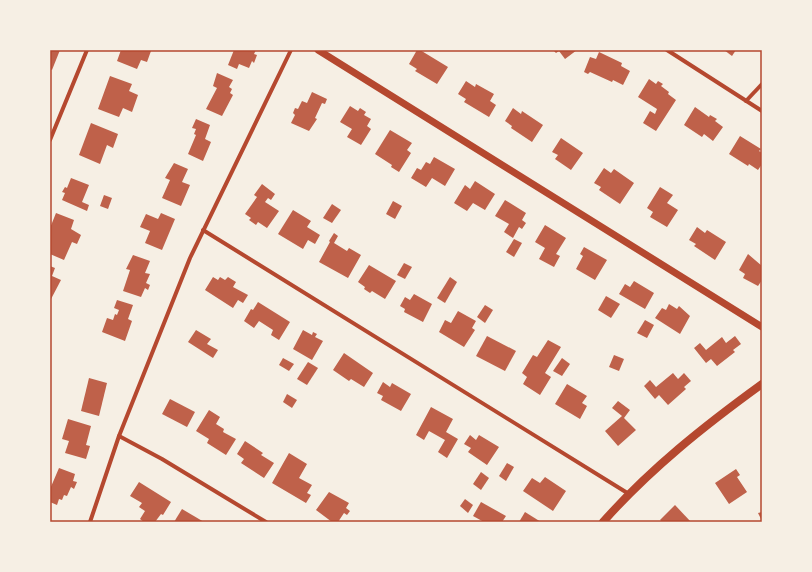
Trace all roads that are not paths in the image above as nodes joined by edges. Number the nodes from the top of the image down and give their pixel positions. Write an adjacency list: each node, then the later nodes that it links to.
1 (87, 50): 8 (street)
2 (291, 50): 9 (street)
3 (318, 50): 10 (street)
4 (667, 50): 6 (street)
5 (762, 84): 6 (street)
6 (746, 101): 7 (street)
7 (762, 111)
8 (50, 140)
9 (203, 230): 12 (street); 13 (street)
10 (762, 326)
11 (762, 384): 13 (main road)
12 (119, 436): 14 (street); 15 (street)
13 (630, 494): 16 (main road)
14 (90, 522)
15 (266, 522)
16 (603, 522)

